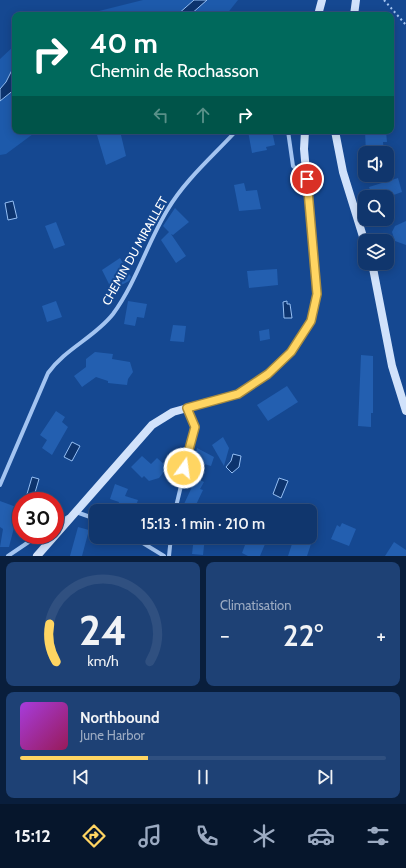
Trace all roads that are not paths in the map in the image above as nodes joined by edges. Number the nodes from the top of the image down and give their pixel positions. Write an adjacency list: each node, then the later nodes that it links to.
1 (322, 0): 3 (street)
2 (356, 0): 4 (street)
3 (319, 12)
4 (354, 12)
5 (233, 134): 14 (street, CHEMIN DU MIRAILLET)
6 (289, 134): 9 (street)
7 (305, 134): 9 (street)
8 (336, 134): 10 (street)
9 (307, 179): 12 (street)
10 (362, 234)
11 (373, 270): 13 (street)
12 (187, 408): 15 (street); 16 (street)
13 (406, 411)
14 (0, 485)
15 (177, 504)
16 (75, 512): 17 (street); 18 (street); 23 (street)
17 (89, 517)
18 (64, 519)
19 (26, 544): 22 (street)
20 (144, 544): 24 (street)
21 (170, 544): 25 (street)
22 (8, 556)
23 (37, 556)
24 (164, 556)
25 (169, 556)

